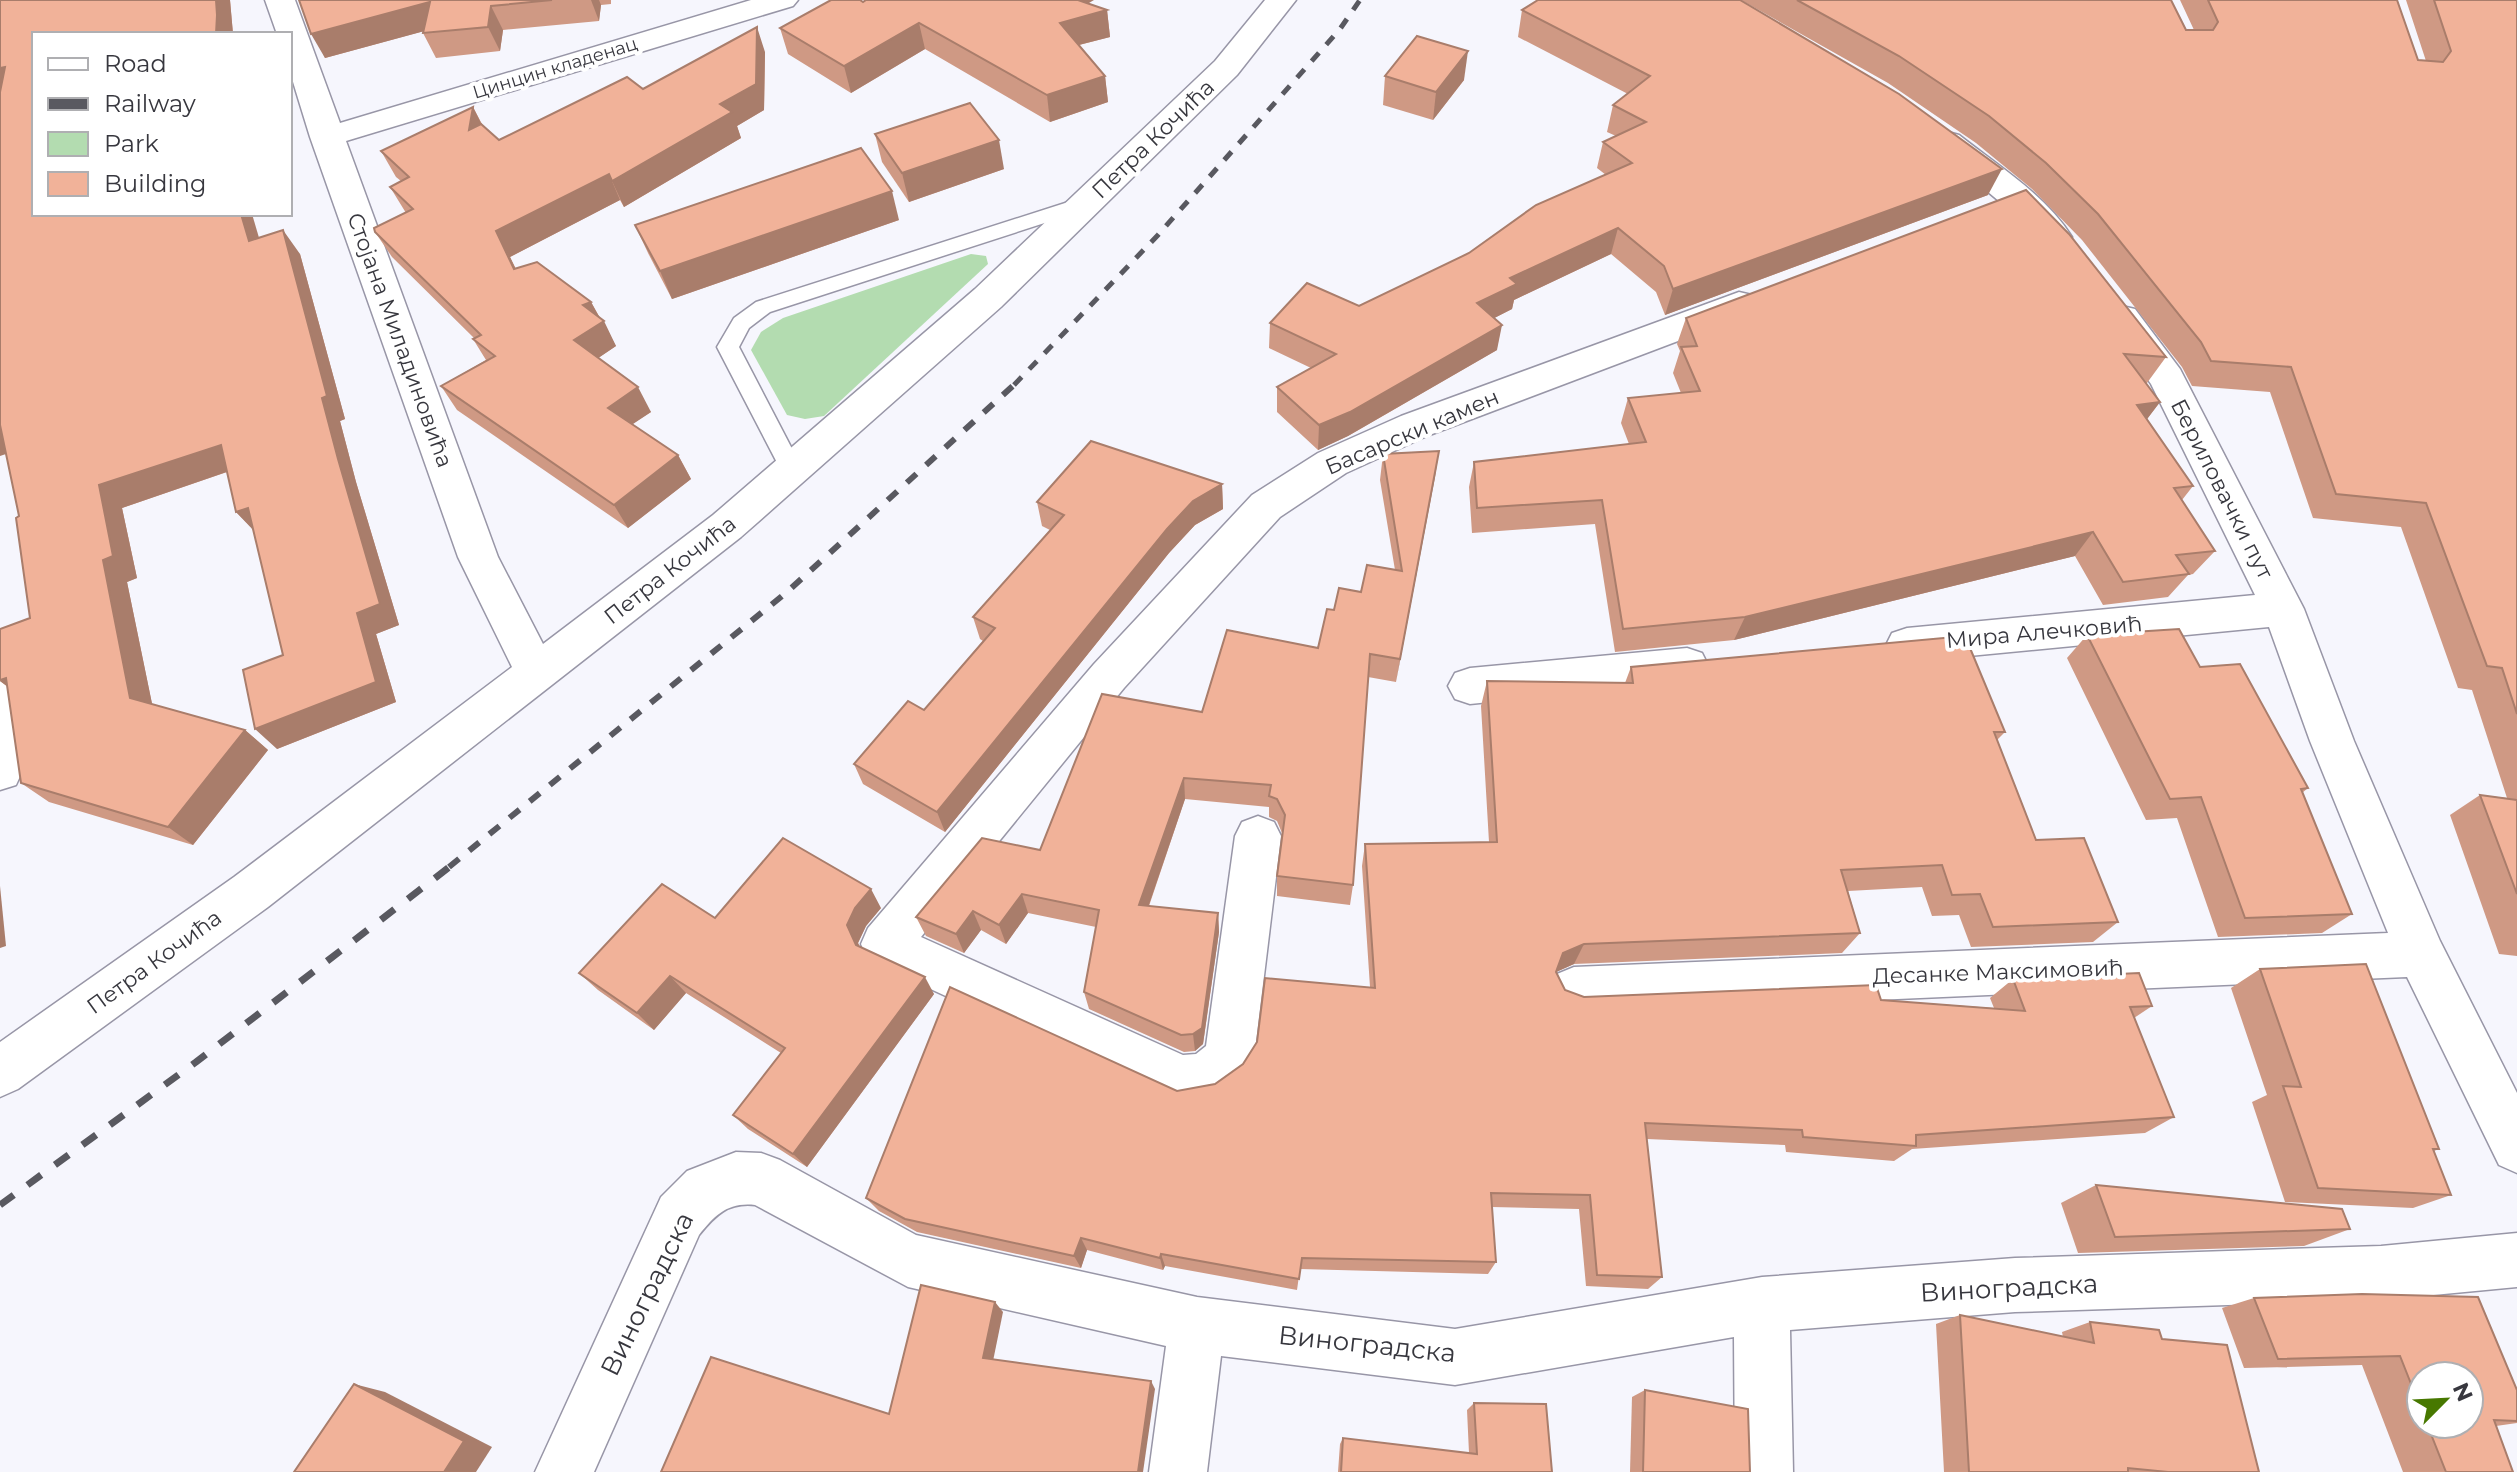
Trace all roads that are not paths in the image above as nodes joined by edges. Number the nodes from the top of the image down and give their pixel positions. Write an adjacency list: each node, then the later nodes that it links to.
1 (280, 0): 4 (street, Стојана Миладиновића)
2 (783, 0): 7 (street, Цинцин кладенац)
3 (1281, 0): 9 (street, Петра Кочића)
4 (291, 32)
5 (292, 36): 7 (street, Стојана Миладиновића)
6 (1913, 118): 8 (street, Бериловачки пут)
7 (326, 137): 16 (street, Стојана Миладиновића)
8 (2018, 199): 10 (street); 13 (street, Бериловачки пут)
9 (1087, 202): 12 (street, Петра Кочића); 12 (lane)
10 (1974, 215)
11 (1770, 292): 20 (street, Басарски камен)
12 (792, 470): 16 (street, Петра Кочића)
13 (2283, 609): 14 (street, Мира Алечковић); 21 (street, Бериловачки пут)
14 (1861, 649)
15 (1720, 662): 18 (street)
16 (536, 673): 23 (street, Петра Кочића)
17 (0, 682): 19 (street)
18 (1470, 686)
19 (0, 771)
20 (1258, 836)
21 (2421, 954): 22 (street, Десанке Максимовић); 24 (street, Бериловачки пут)
22 (1574, 990)
23 (0, 1072)
24 (2517, 1147)
25 (2517, 1260): 26 (street, Виноградска)
26 (1762, 1305): 27 (street, Виноградска); 30 (street)
27 (1197, 1325): 28 (street, Виноградска); 29 (street)
28 (564, 1472)
29 (1178, 1472)
30 (1764, 1472)

